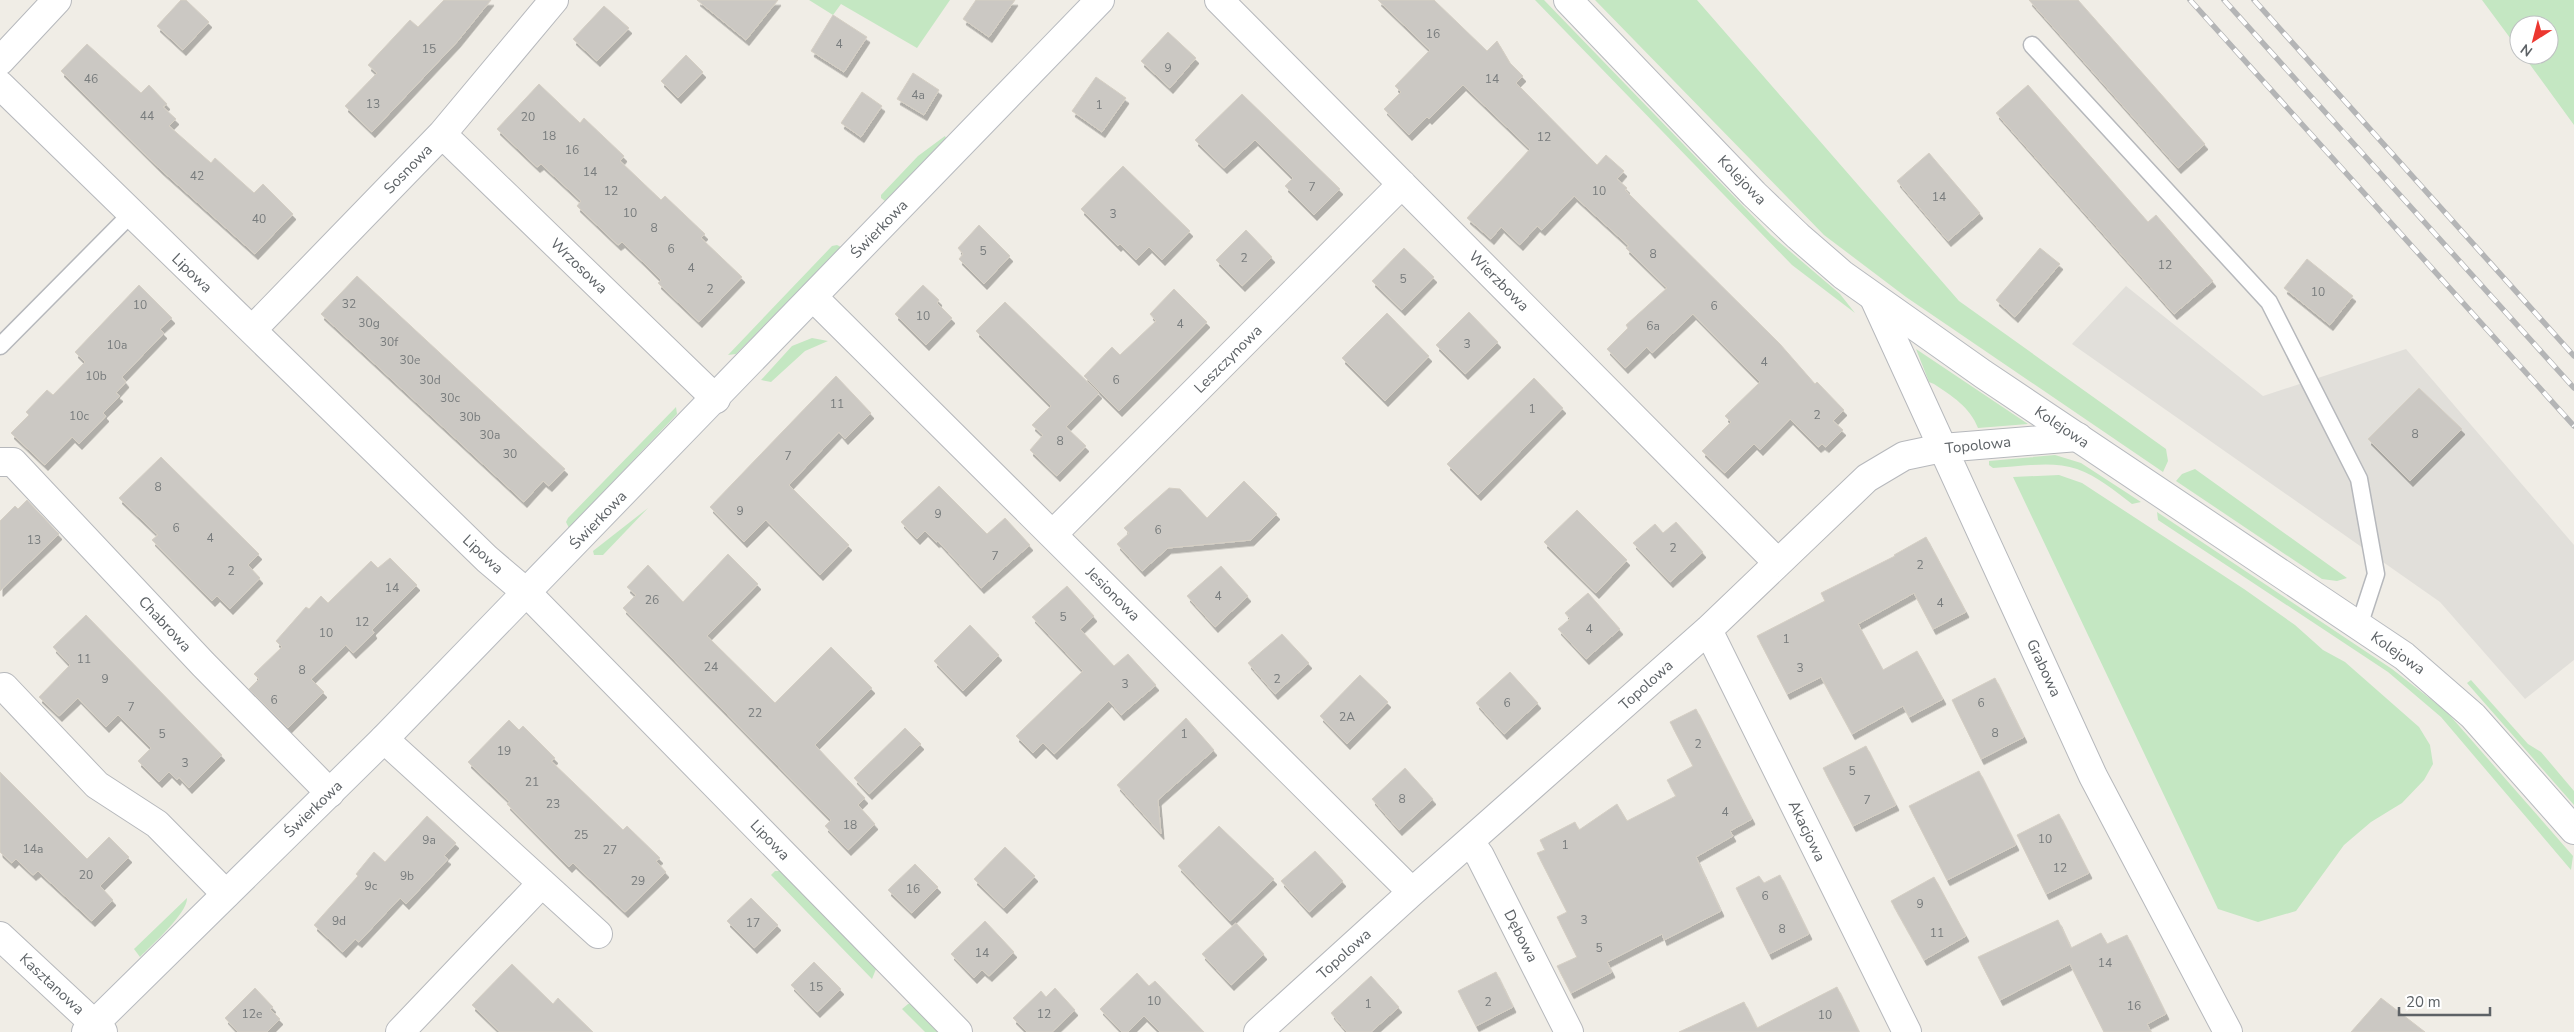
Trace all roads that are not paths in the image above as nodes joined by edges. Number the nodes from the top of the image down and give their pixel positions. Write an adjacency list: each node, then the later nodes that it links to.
1 (57, 0): 7 (street)
2 (554, 0): 9 (street, Sosnowa)
3 (1100, 0): 12 (street, Świerkowa)
4 (1219, 0): 10 (street, Wierzbowa)
5 (1568, 0): 13 (street, Kolejowa)
6 (2032, 45): 23 (lane)
7 (0, 61)
8 (0, 85): 11 (street, Lipowa)
9 (442, 134): 14 (street, Sosnowa); 16 (street, Wrzosowa)
10 (1402, 184): 20 (street, Leszczynowa); 21 (street, Wierzbowa)
11 (131, 214): 14 (street, Lipowa); 15 (lane)
12 (813, 297): 16 (street, Świerkowa); 20 (street, Jesionowa)
13 (1874, 298): 17 (street, Kolejowa); 18 (street, Grabowa)
14 (252, 330): 22 (street, Lipowa)
15 (0, 346)
16 (716, 398): 22 (street, Świerkowa)
17 (2078, 437): 18 (street, Topolowa); 23 (street, Kolejowa)
18 (1942, 448): 21 (street, Topolowa); 41 (street, Grabowa)
19 (0, 462): 27 (street, Chabrowa)
20 (1053, 534): 31 (street, Jesionowa)
21 (1778, 563): 24 (street, Topolowa)
22 (527, 593): 26 (street, Świerkowa); 37 (street, Lipowa)
23 (2359, 626): 28 (street, Kolejowa)
24 (1708, 630): 29 (street, Topolowa); 40 (street, Akacjowa)
25 (4, 687): 32 (street)
26 (384, 739): 27 (street, Świerkowa); 30 (street)
27 (330, 792): 32 (street, Świerkowa)
28 (2574, 830)
29 (1470, 842): 31 (street, Topolowa); 39 (street, Dębowa)
30 (542, 883): 33 (street); 36 (street)
31 (1412, 892): 38 (street, Topolowa)
32 (226, 894): 35 (street, Świerkowa)
33 (598, 934)
34 (0, 936): 35 (street, Kasztanowa)
35 (95, 1029)
36 (400, 1032)
37 (958, 1032)
38 (1258, 1032)
39 (1569, 1032)
40 (1907, 1032)
41 (2228, 1032)

